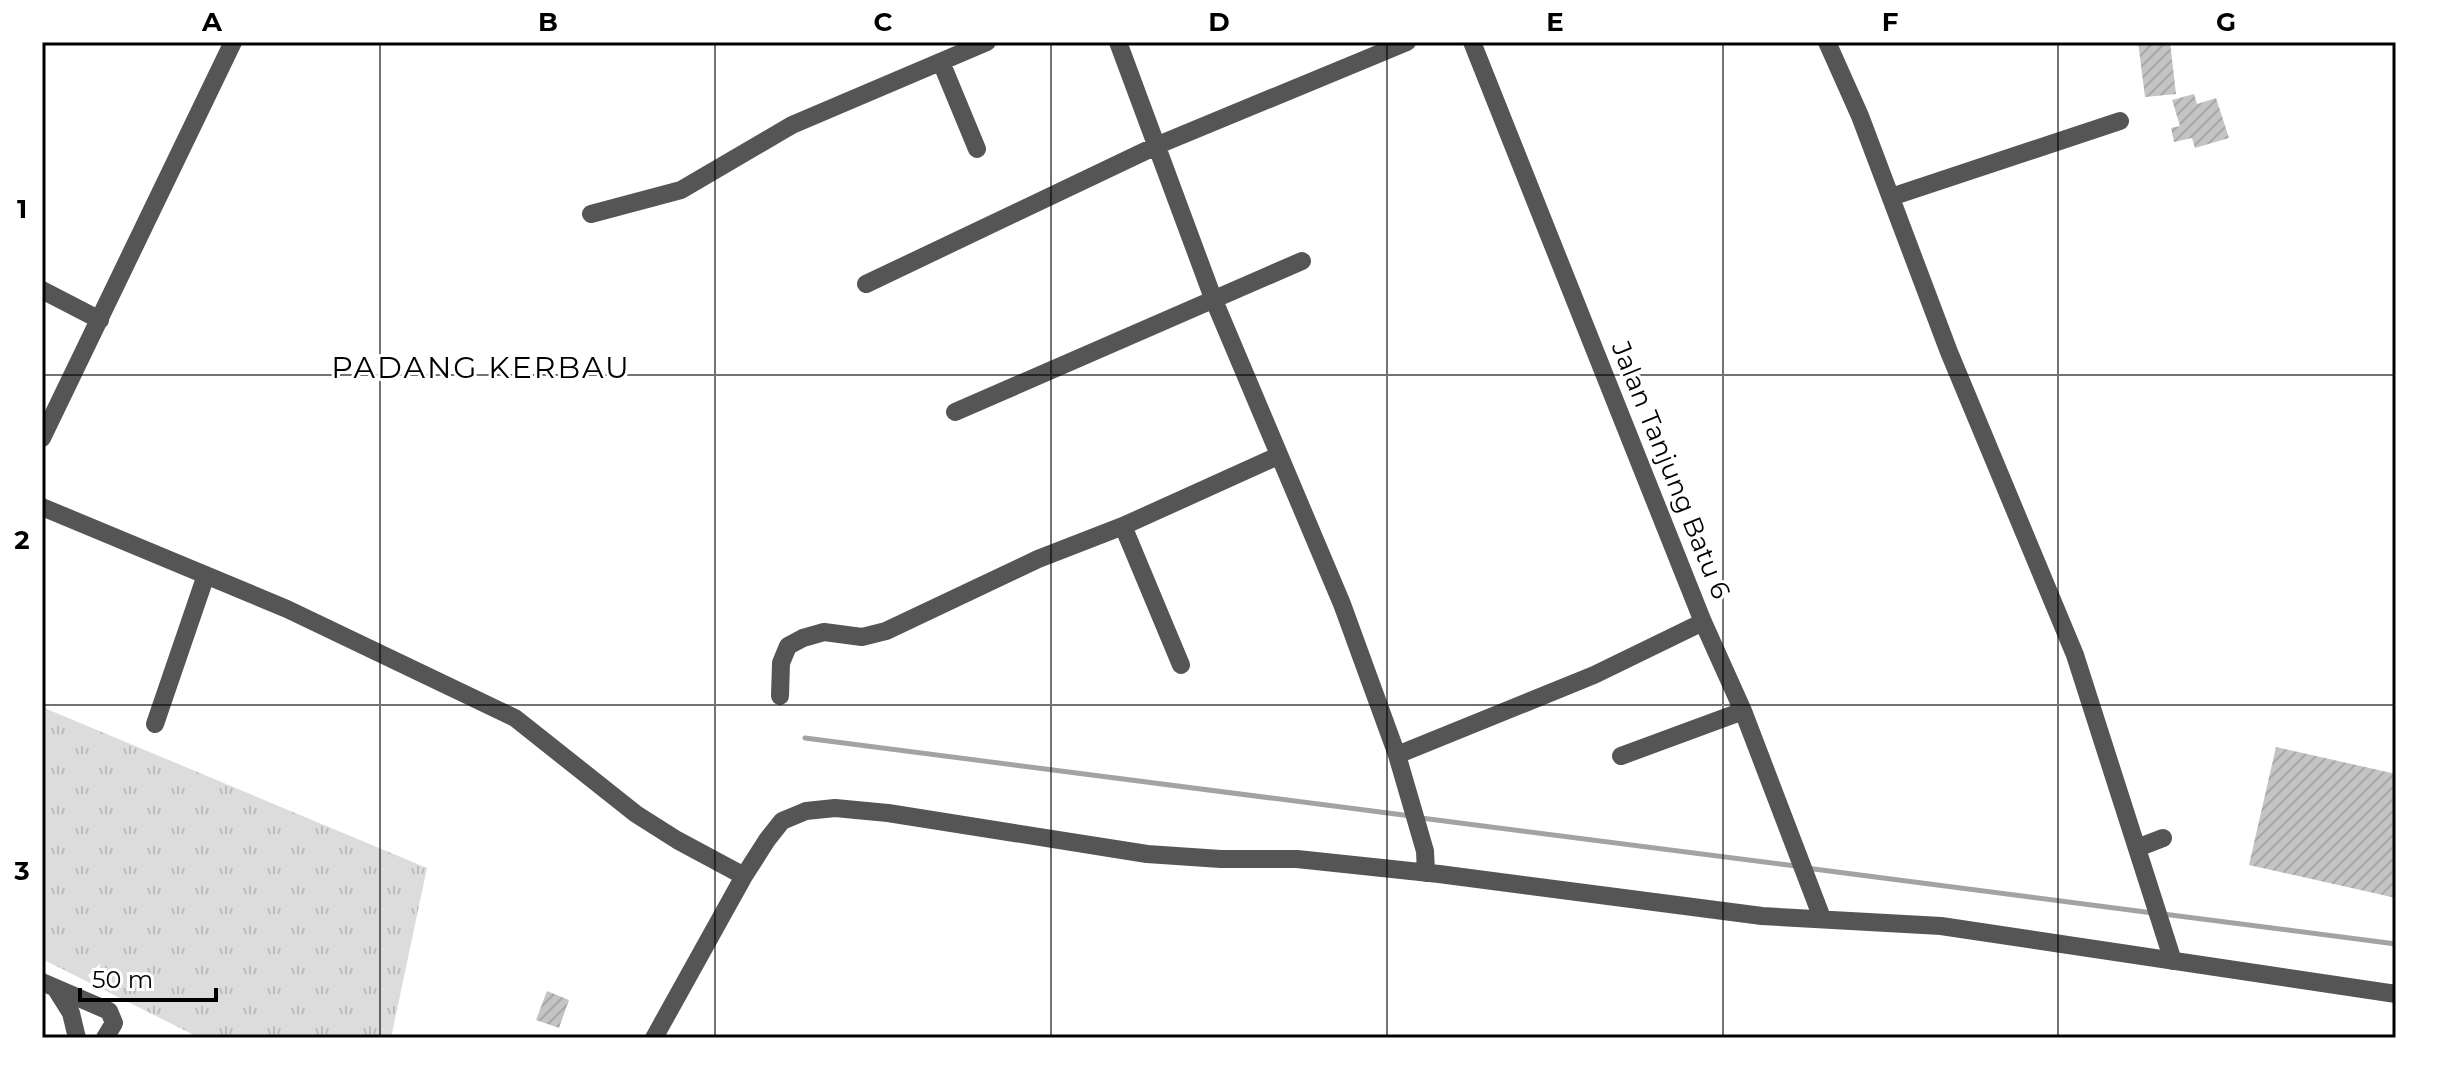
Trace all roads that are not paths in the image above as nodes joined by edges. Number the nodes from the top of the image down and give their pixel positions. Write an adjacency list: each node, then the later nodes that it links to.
1 (233, 42): 17 (street)
2 (987, 42): 7 (street)
3 (1118, 42): 9 (street)
4 (1407, 42): 9 (street)
5 (1472, 42): 24 (street, Jalan Tanjung Batu 6)
6 (1827, 42): 11 (street)
7 (941, 62): 10 (street); 12 (street)
8 (2120, 121): 11 (street)
9 (1158, 145): 14 (street); 16 (street)
10 (977, 149)
11 (1891, 197): 32 (street)
12 (591, 214)
13 (1302, 261): 16 (street)
14 (866, 284)
15 (42, 290): 17 (street)
16 (1213, 298): 18 (street); 20 (street)
17 (100, 320): 19 (street)
18 (955, 412)
19 (42, 438)
20 (1278, 456): 22 (street); 29 (street)
21 (42, 507): 23 (street)
22 (1123, 526): 25 (street); 26 (street)
23 (206, 575): 28 (street); 34 (street)
24 (1703, 622): 27 (street, Jalan Tanjung Batu 6); 29 (street)
25 (1181, 665)
26 (780, 696)
27 (1743, 711): 30 (street); 35 (street, Jalan Tanjung Batu 6)
28 (155, 724)
29 (1397, 755): 33 (street)
30 (1621, 756)
31 (2163, 838): 32 (street)
32 (2139, 854): 36 (street)
33 (1426, 873): 34 (street); 35 (street)
34 (744, 876): 41 (street)
35 (1822, 918): 36 (street)
36 (2170, 952): 38 (street)
37 (49, 985): 39 (street); 40 (street)
38 (2396, 994)
39 (77, 1038)
40 (105, 1038)
41 (654, 1038)

